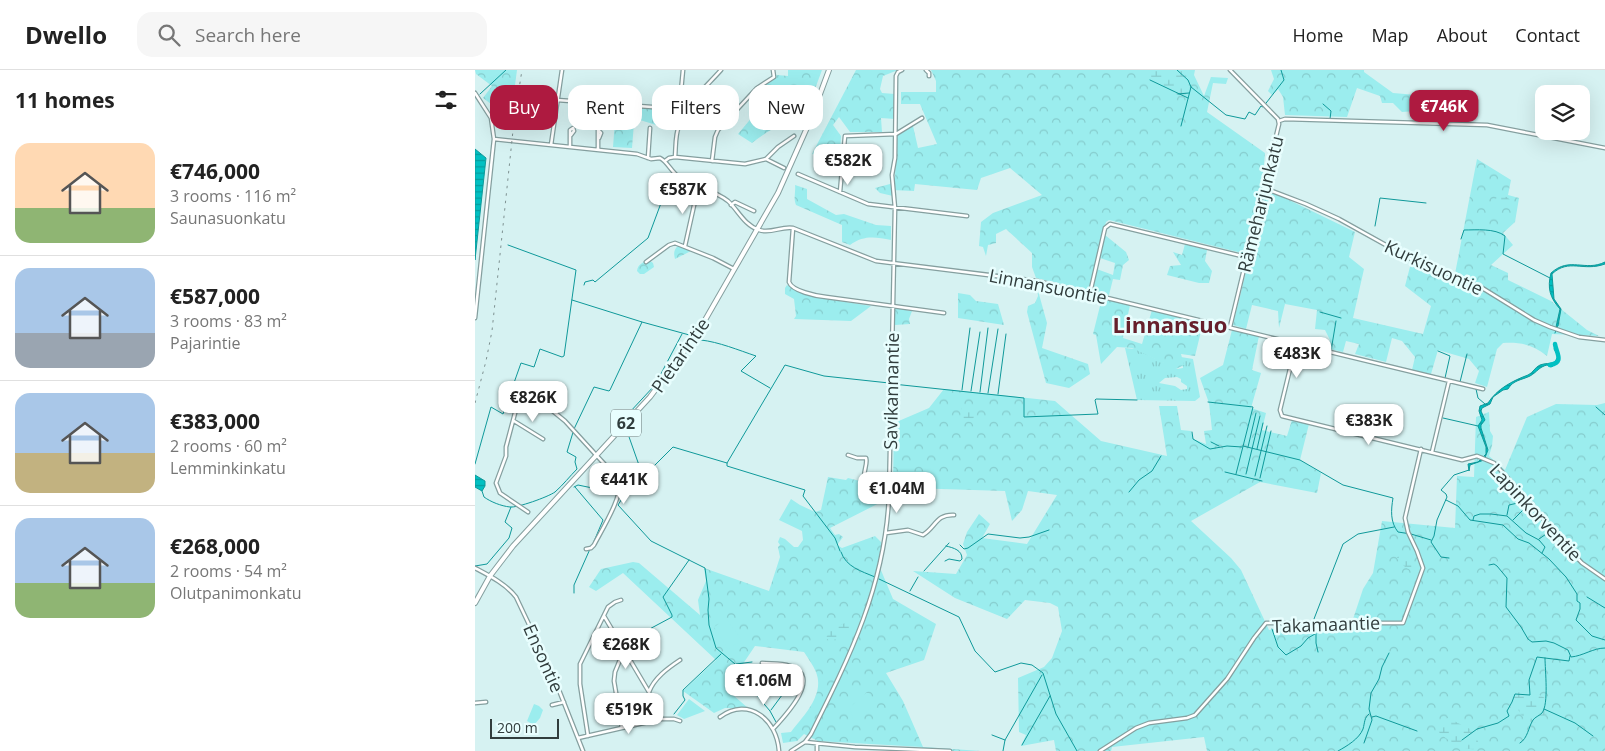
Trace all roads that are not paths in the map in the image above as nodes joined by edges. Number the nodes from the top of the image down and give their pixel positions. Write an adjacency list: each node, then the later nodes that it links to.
1 (562, 70): 13 (street)
2 (683, 70): 10 (street)
3 (721, 70): 11 (street)
4 (773, 70): 33 (street)
5 (829, 70): 45 (main road, Pietarintie / 62)
6 (902, 70): 21 (street, Savikannantie)
7 (926, 70): 9 (street)
8 (1230, 70): 17 (street, Rämeharjunkatu)
9 (929, 76)
10 (681, 85)
11 (708, 85)
12 (475, 93): 25 (street)
13 (558, 94)
14 (558, 100): 15 (street)
15 (652, 107)
16 (922, 118): 21 (street)
17 (1279, 121): 28 (street); 38 (street, Rämeharjunkatu)
18 (650, 128): 31 (street)
19 (553, 130): 26 (street)
20 (678, 130): 30 (street)
21 (896, 134): 39 (street); 41 (street, Savikannantie)
22 (571, 135): 27 (street)
23 (794, 136): 32 (street)
24 (599, 138): 29 (street)
25 (493, 139): 26 (street); 54 (street)
26 (551, 145): 27 (street)
27 (570, 147): 29 (street)
28 (1605, 148)
29 (598, 150): 31 (street)
30 (675, 157): 33 (street); 34 (street)
31 (647, 158): 34 (street)
32 (766, 159): 33 (street); 35 (street)
33 (712, 160)
34 (665, 161): 37 (street)
35 (784, 168)
36 (798, 174): 39 (street)
37 (696, 185): 40 (street); 46 (street)
38 (1264, 188): 47 (street, Rämeharjunkatu); 56 (street, Kurkisuontie)
39 (840, 192): 41 (street)
40 (731, 205): 42 (street); 45 (street)
41 (895, 208): 43 (street); 49 (street, Savikannantie)
42 (753, 211)
43 (967, 216)
44 (793, 228): 45 (street); 49 (street, Linnansuontie); 52 (street)
45 (757, 229): 50 (main road, Pietarintie / 62)
46 (685, 246): 48 (street); 50 (street)
47 (1247, 257): 51 (street); 55 (street, Rämeharjunkatu)
48 (646, 262)
49 (893, 263): 51 (street, Linnansuontie); 52 (street, Savikannantie)
50 (734, 269): 64 (main road, Pietarintie / 62)
51 (1090, 293): 55 (street, Linnansuontie)
52 (892, 306): 53 (street); 66 (street, Savikannantie)
53 (945, 313)
54 (475, 318)
55 (1230, 327): 57 (street, Linnansuontie)
56 (1605, 340)
57 (1296, 344): 58 (street, Linnansuontie); 62 (street)
58 (1449, 381): 59 (street, Linnansuontie); 63 (street)
59 (1483, 389)
60 (514, 421): 61 (street); 64 (street); 67 (street)
61 (543, 439)
62 (1421, 449): 63 (street); 101 (street, Takamaantie)
63 (1433, 452): 73 (street, Lapinkorventie)
64 (597, 455): 70 (street); 72 (main road, Pietarintie / 62)
65 (848, 455): 66 (street)
66 (889, 483): 69 (street, Savikannantie)
67 (529, 512)
68 (954, 515): 69 (street)
69 (886, 533): 92 (street, Savikannantie)
70 (586, 549)
71 (475, 568): 72 (street, Ensontie)
72 (490, 576): 75 (main road, Pietarintie / 62); 82 (street, Ensontie)
73 (1605, 579)
74 (621, 600): 76 (street)
75 (475, 603)
76 (604, 616): 77 (street); 90 (street)
77 (624, 650): 80 (street); 88 (street)
78 (679, 660): 80 (street)
79 (762, 663): 89 (street)
80 (649, 692): 86 (street)
81 (486, 702): 83 (street)
82 (564, 702): 84 (street); 91 (street, Ensontie)
83 (475, 703)
84 (552, 705)
85 (720, 717): 89 (street)
86 (653, 720): 87 (street); 88 (street)
87 (680, 721)
88 (622, 728): 90 (street)
89 (773, 729): 96 (street)
90 (588, 736): 91 (street)
91 (578, 738): 95 (street, Ensontie)
92 (805, 742): 93 (street); 97 (street, Savikannantie)
93 (817, 744): 94 (street); 98 (street)
94 (855, 747): 99 (street); 100 (street)
95 (583, 751)
96 (779, 751)
97 (791, 751)
98 (817, 751)
99 (855, 751)
100 (950, 751)
101 (1100, 751)

